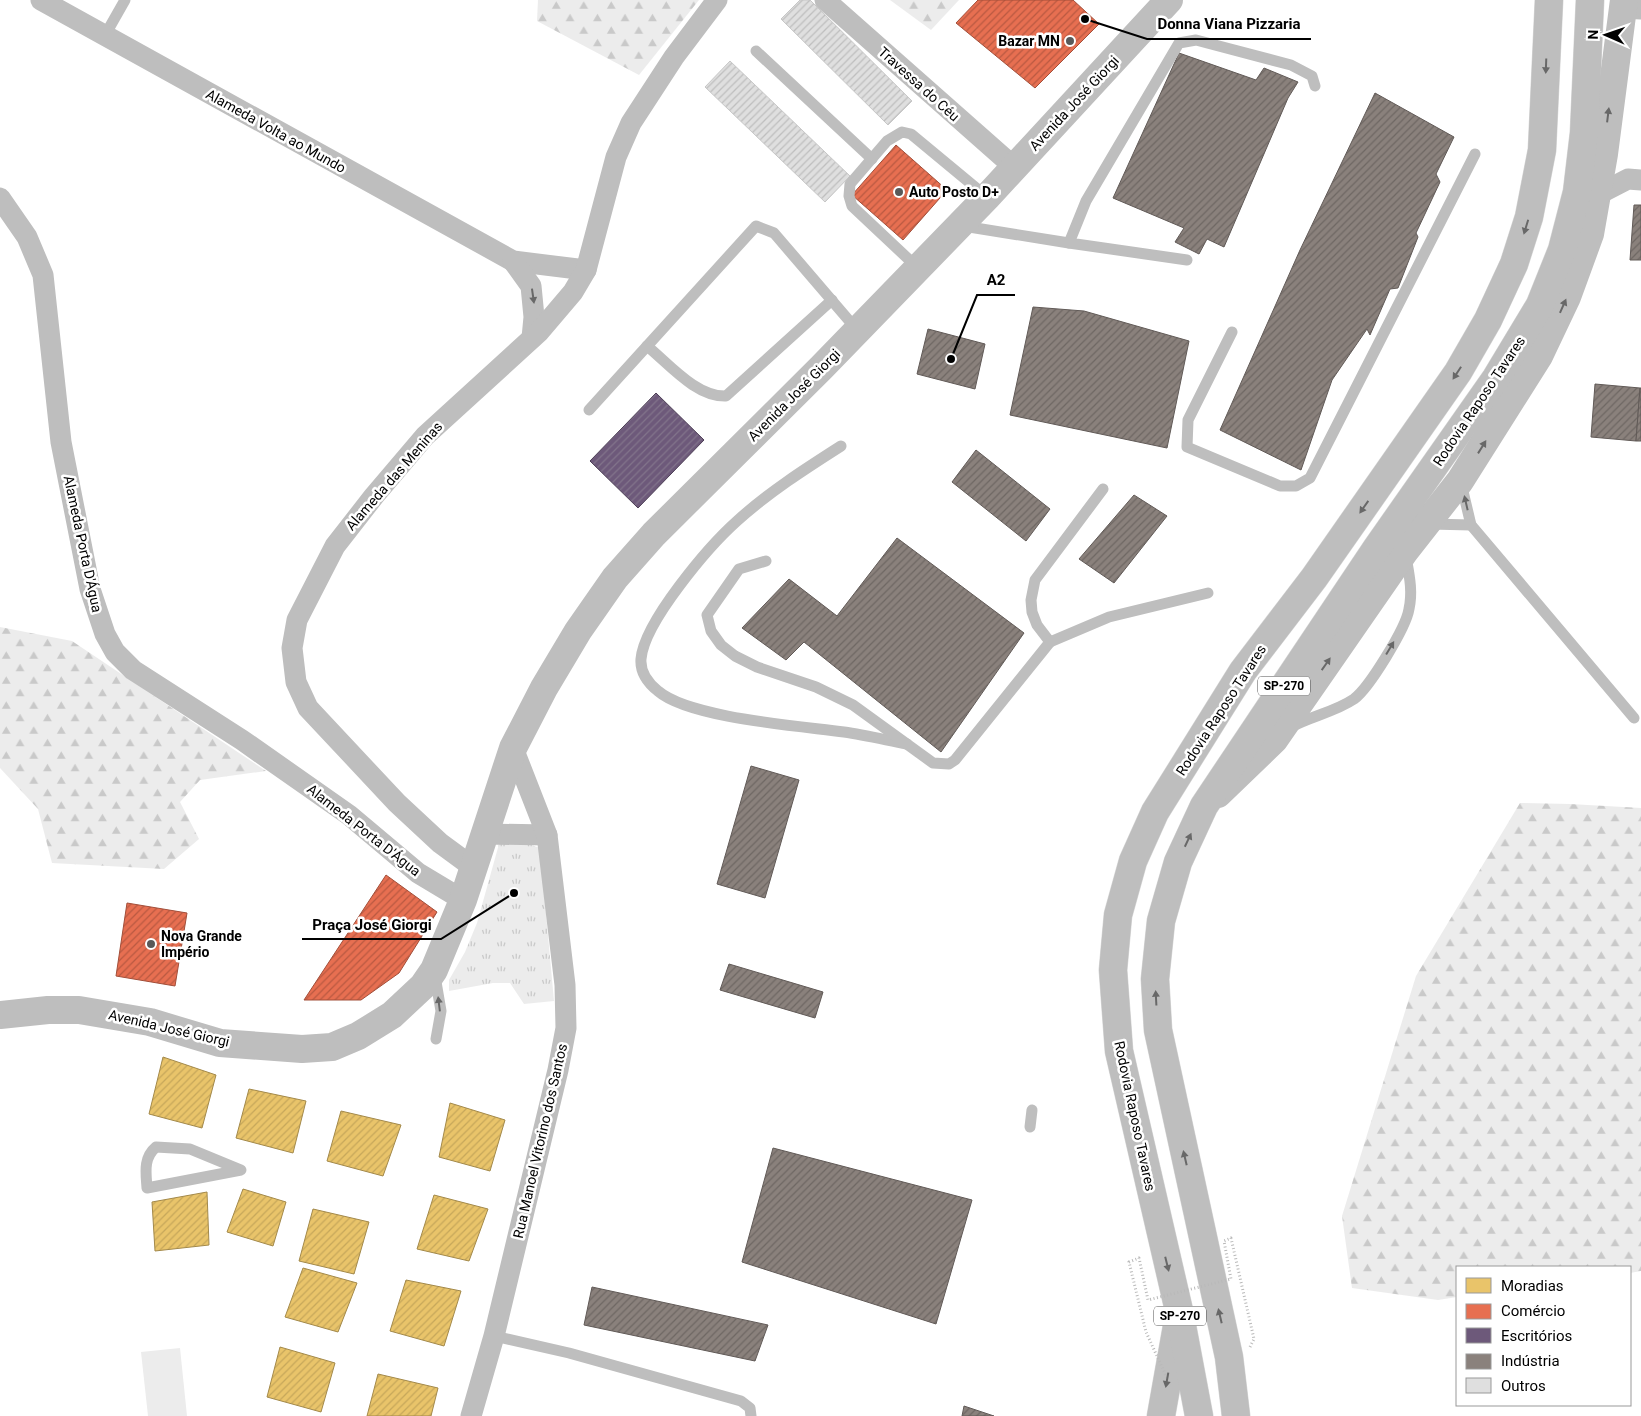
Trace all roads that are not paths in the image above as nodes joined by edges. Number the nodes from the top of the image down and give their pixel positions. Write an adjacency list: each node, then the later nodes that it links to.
1 (40, 0): 11 (street, Alameda Volta ao Mundo)
2 (125, 0): 11 (lane)
3 (717, 0): 27 (street, Alameda das Meninas)
4 (825, 0): 17 (street, Travessa do Céu)
5 (1169, 0): 17 (main road, Avenida José Giorgi)
6 (1542, 0): 10 (main road)
7 (1548, 0): 10 (main road, Rodovia Raposo Tavares / SP-270)
8 (1590, 0): 47 (main road, Rodovia Raposo Tavares / SP-270)
9 (1632, 8): 15 (main road, one-way to 9)
10 (1547, 36): 58 (main road, Rodovia Raposo Tavares / SP-270, one-way to 58)
11 (104, 37): 25 (street, Alameda Volta ao Mundo)
12 (756, 51): 16 (lane)
13 (1315, 86): 23 (lane)
14 (1475, 154): 30 (lane)
15 (1604, 154): 18 (street); 19 (main road)
16 (872, 160): 20 (lane); 26 (lane)
17 (1014, 168): 20 (main road, Avenida José Giorgi)
18 (1635, 180): 19 (street)
19 (1597, 195): 35 (main road, one-way to 19)
20 (987, 197): 22 (main road, Avenida José Giorgi)
21 (0, 198): 51 (street, Alameda Porta D'Água)
22 (960, 225): 23 (lane); 26 (main road, Avenida José Giorgi)
23 (1069, 243): 24 (lane)
24 (1187, 260)
25 (512, 261): 27 (street, Alameda Volta ao Mundo); 31 (street, Alameda Volta ao Mundo, one-way to 31)
26 (919, 269): 29 (main road, Avenida José Giorgi)
27 (586, 270): 31 (street, Alameda das Meninas)
28 (832, 300): 29 (lane); 32 (lane); 32 (lane)
29 (858, 331): 46 (main road, Avenida José Giorgi)
30 (1232, 332)
31 (532, 338): 50 (street, Alameda das Meninas)
32 (647, 346): 33 (lane)
33 (589, 410)
34 (841, 446): 45 (lane)
35 (1460, 481): 37 (main road); 38 (lane, one-way to 35)
36 (1103, 489): 42 (lane)
37 (1426, 524): 38 (lane); 39 (main road)
38 (1471, 525): 43 (lane)
39 (1405, 551): 44 (main road, one-way to 39); 44 (lane, one-way to 39)
40 (766, 561): 45 (lane)
41 (1208, 593): 42 (lane)
42 (1050, 642): 45 (lane)
43 (1634, 718)
44 (1274, 740): 47 (main road)
45 (911, 745)
46 (513, 748): 48 (main road, Avenida José Giorgi); 49 (street, Rua Manoel Vitorino dos Santos)
47 (1204, 806): 60 (main road, Rodovia Raposo Tavares / SP-270, one-way to 47)
48 (485, 834): 49 (street); 50 (main road, Avenida José Giorgi)
49 (547, 835): 59 (street, Rua Manoel Vitorino dos Santos)
50 (474, 868): 51 (main road, Avenida José Giorgi)
51 (463, 900): 52 (main road, Avenida José Giorgi)
52 (434, 970): 53 (main road, Avenida José Giorgi); 54 (lane, one-way to 52)
53 (0, 1016)
54 (436, 1039)
55 (1032, 1110): 56 (lane)
56 (1030, 1127)
57 (241, 1170): 57 (lane)
58 (1180, 1315): 63 (main road, one-way to 63); 64 (main road, Rodovia Raposo Tavares / SP-270)
59 (494, 1336): 61 (street, Rua Manoel Vitorino dos Santos); 62 (lane)
60 (1229, 1357): 65 (main road, Rodovia Raposo Tavares / SP-270); 66 (main road)
61 (470, 1416)
62 (751, 1416)
63 (1160, 1416)
64 (1199, 1416)
65 (1236, 1416)
66 (1244, 1416)

